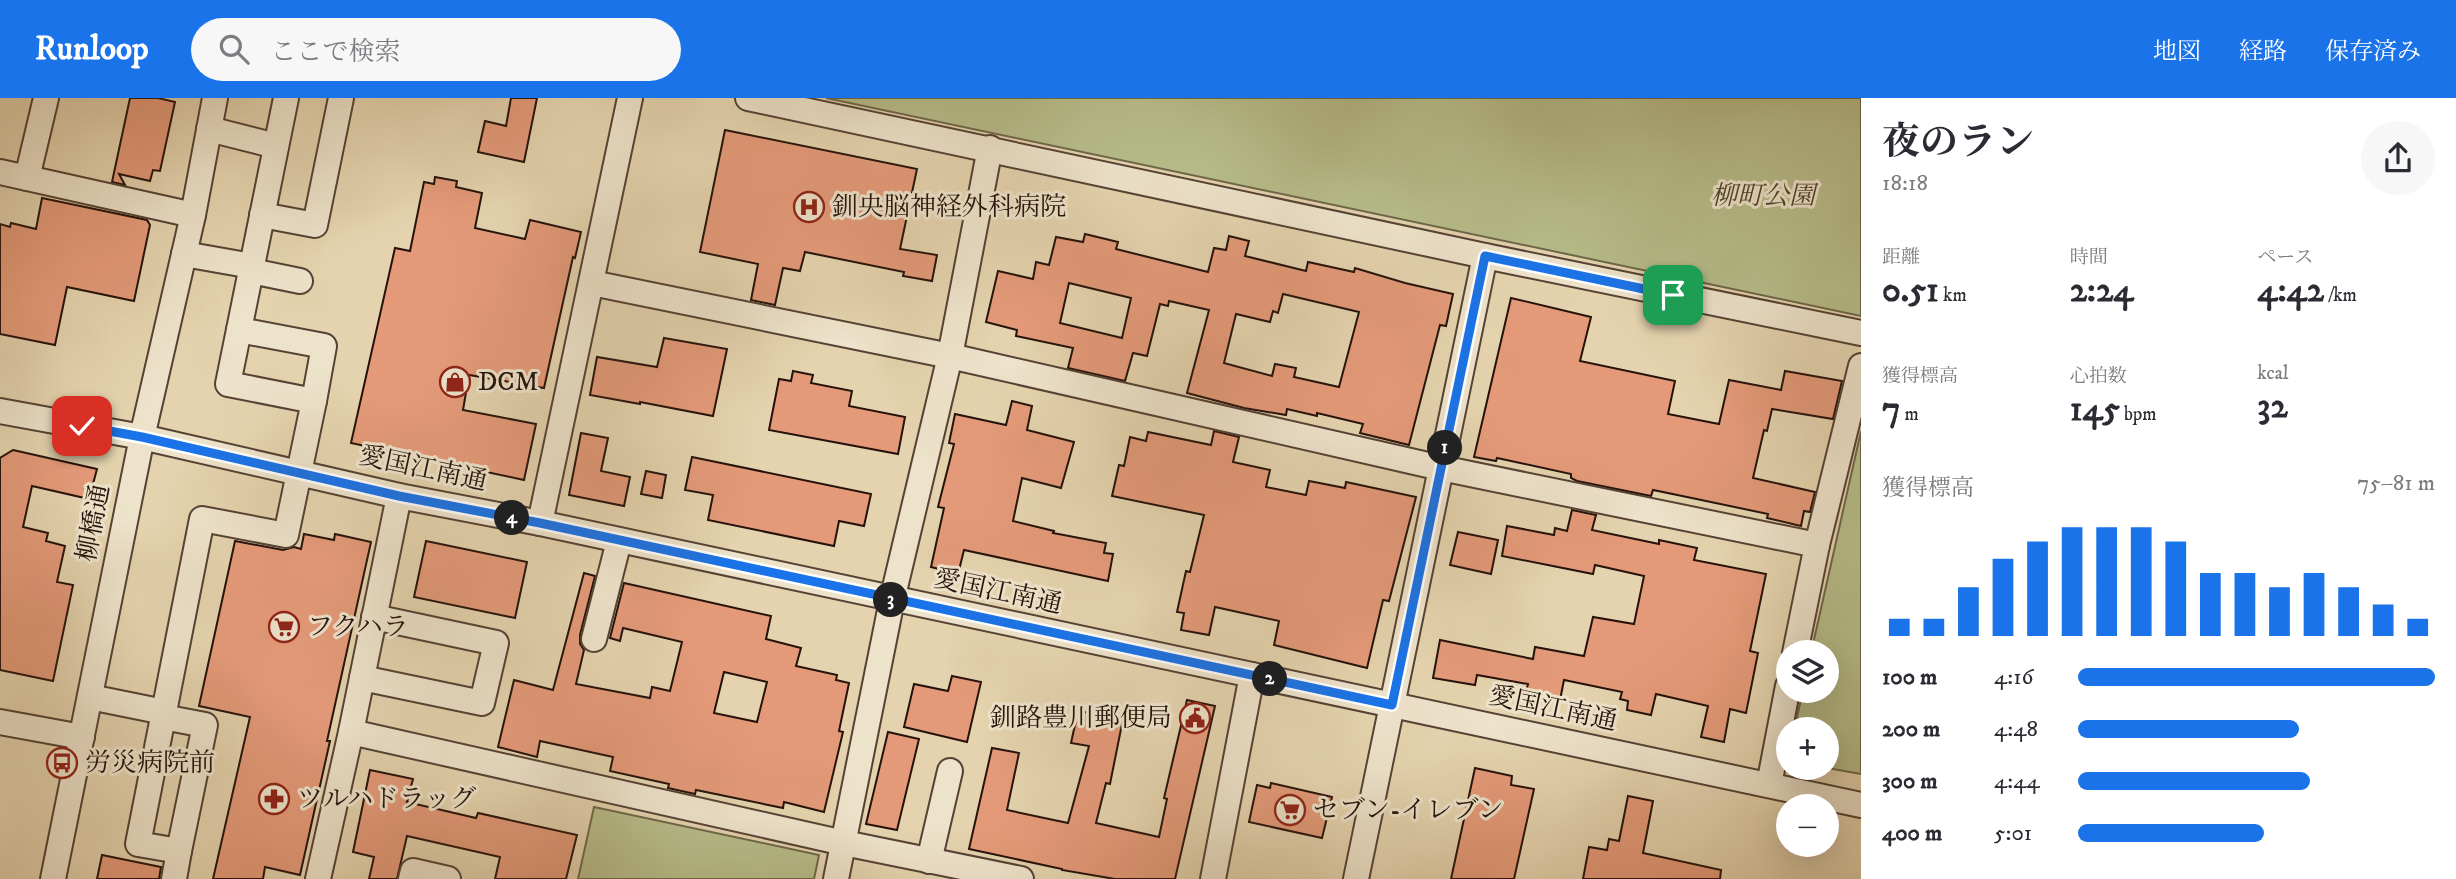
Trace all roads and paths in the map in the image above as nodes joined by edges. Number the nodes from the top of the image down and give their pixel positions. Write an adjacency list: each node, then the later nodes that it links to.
1 (46, 98): 11 (street)
2 (215, 98): 7 (street, 柳橋通)
3 (286, 98): 8 (street)
4 (341, 98): 13 (street)
5 (631, 98): 18 (street)
6 (748, 98): 9 (street)
7 (209, 130): 8 (street); 12 (street, 柳橋通)
8 (276, 146): 13 (street)
9 (990, 148): 15 (street); 21 (street)
10 (0, 172): 11 (street)
11 (27, 178): 12 (street)
12 (193, 215): 14 (street, 柳橋通)
13 (262, 215): 16 (street)
14 (184, 254): 16 (street); 25 (street, 柳橋通)
15 (1485, 256): 20 (street); 26 (street)
16 (252, 269): 17 (street); 19 (street)
17 (300, 281)
18 (592, 283): 21 (street); 29 (street)
19 (239, 330): 23 (street); 23 (street)
20 (1861, 333)
21 (950, 356): 26 (street); 32 (street)
22 (1861, 366): 31 (street)
23 (314, 401): 27 (street)
24 (0, 411): 25 (street, 愛国江南通)
25 (142, 437): 27 (street, 愛国江南通); 38 (street, 柳橋通)
26 (1441, 468): 31 (street); 40 (street)
27 (299, 473): 28 (street, 愛国江南通); 41 (street)
28 (399, 496): 29 (street, 愛国江南通); 33 (street)
29 (540, 523): 30 (street, 愛国江南通)
30 (619, 541): 32 (street, 愛国江南通); 34 (street)
31 (1817, 545): 35 (street)
32 (892, 600): 36 (street, 愛国江南通); 48 (street)
33 (374, 617): 37 (street); 37 (street)
34 (594, 639)
35 (1798, 640)
36 (1252, 675): 40 (street, 愛国江南通); 58 (street)
37 (362, 678): 43 (street)
38 (90, 697): 41 (street); 44 (street, 柳橋通)
39 (1785, 703): 46 (street)
40 (1392, 705): 46 (street, 愛国江南通); 59 (street)
41 (163, 714): 49 (street); 49 (street)
42 (0, 722): 44 (street)
43 (351, 732): 48 (street); 53 (street)
44 (82, 737): 51 (street, 柳橋通)
45 (950, 771): 50 (street)
46 (1769, 785): 47 (street, 愛国江南通)
47 (1861, 805)
48 (844, 843): 50 (street); 56 (street)
49 (179, 852): 52 (street)
50 (929, 861): 57 (street)
51 (53, 879)
52 (174, 879)
53 (318, 879)
54 (411, 879): 55 (street)
55 (448, 879)
56 (836, 879)
57 (1021, 879)
58 (1213, 879)
59 (1356, 879)

